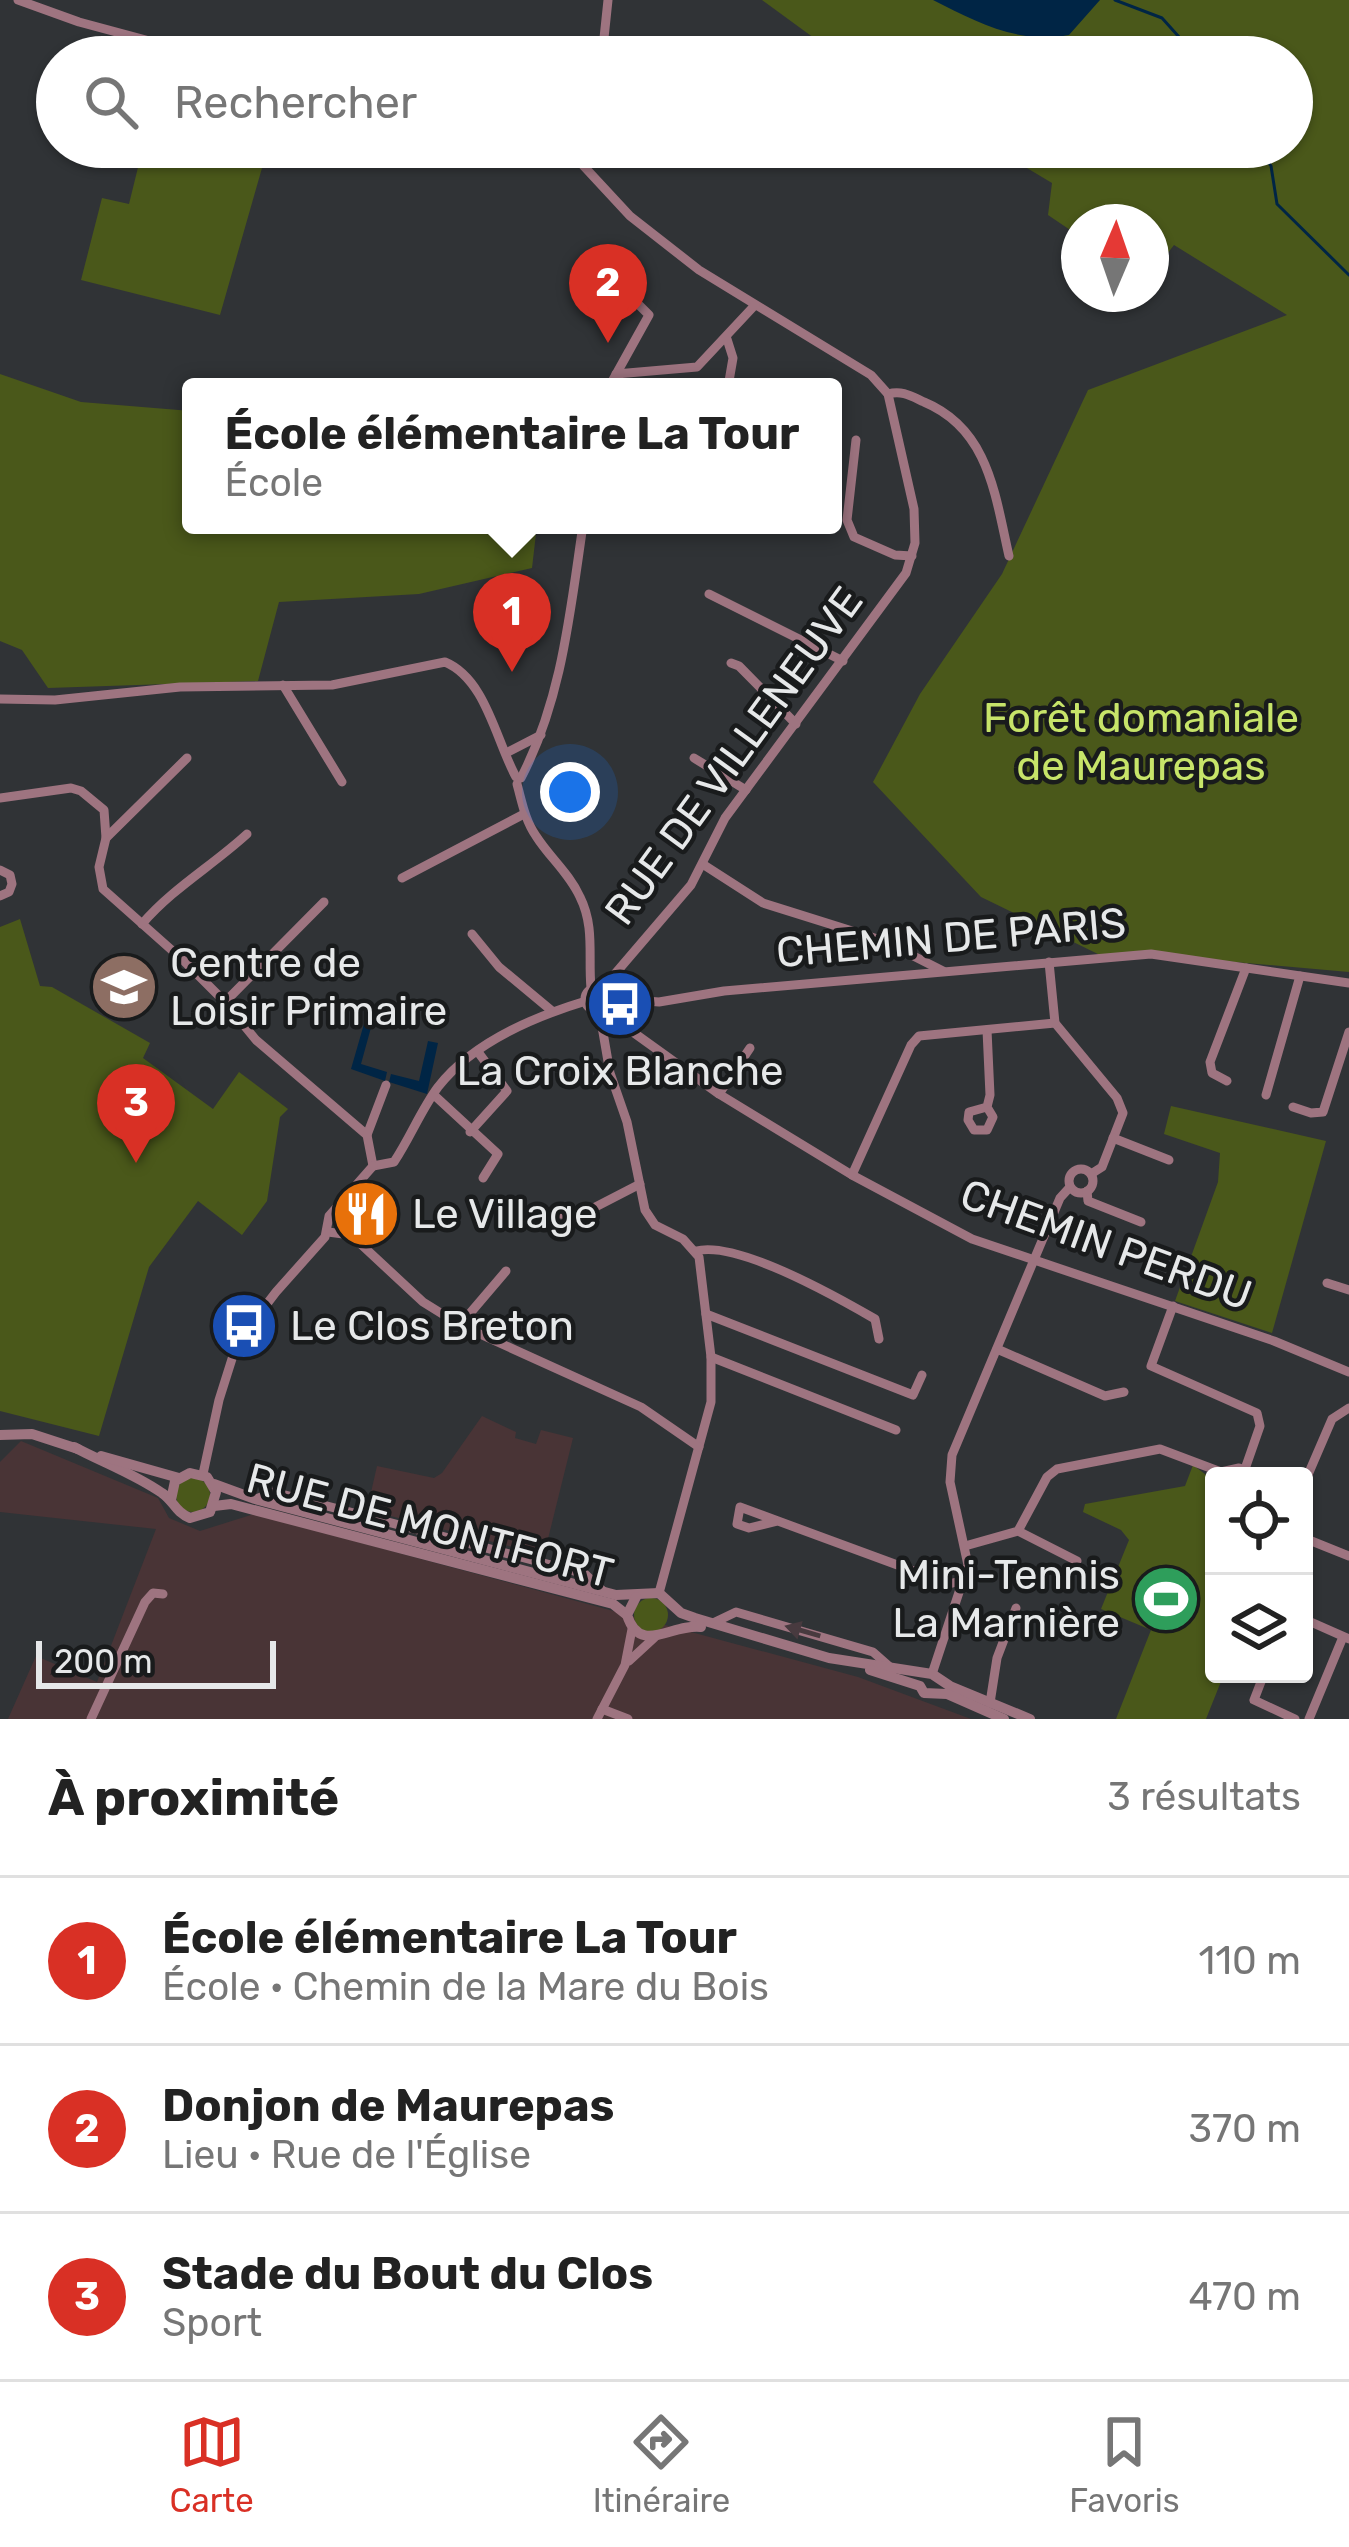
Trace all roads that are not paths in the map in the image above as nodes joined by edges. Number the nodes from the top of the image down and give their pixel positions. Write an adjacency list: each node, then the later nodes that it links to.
1 (18, 0): 3 (street)
2 (608, 0): 4 (street)
3 (131, 36)
4 (604, 36)
5 (586, 168): 7 (street)
6 (608, 274): 9 (street)
7 (755, 305): 8 (street); 12 (street)
8 (727, 339): 9 (street); 11 (street)
9 (616, 374): 10 (street)
10 (614, 378)
11 (730, 378)
12 (888, 394): 15 (street, RUE DE VILLENEUVE); 16 (street)
13 (856, 440): 15 (street)
14 (583, 534): 23 (street)
15 (912, 556): 18 (street, RUE DE VILLENEUVE)
16 (1009, 556)
17 (709, 594): 18 (street)
18 (843, 661): 22 (street, RUE DE VILLENEUVE)
19 (730, 663): 22 (street)
20 (283, 685): 21 (street); 24 (street); 29 (street)
21 (0, 699)
22 (796, 724): 30 (street, RUE DE VILLENEUVE)
23 (541, 735): 24 (street); 27 (street)
24 (506, 753): 27 (street)
25 (188, 758): 34 (street)
26 (694, 758): 30 (street)
27 (518, 779): 32 (street)
28 (0, 782): 31 (street)
29 (342, 782)
30 (746, 790): 35 (street, RUE DE VILLENEUVE)
31 (6, 796): 34 (street)
32 (524, 814): 37 (street); 47 (street)
33 (247, 834): 40 (street)
34 (106, 838): 40 (street)
35 (704, 865): 44 (street); 47 (street, RUE DE VILLENEUVE)
36 (0, 870): 38 (street)
37 (402, 878)
38 (0, 896)
39 (324, 902): 49 (street)
40 (142, 924): 49 (street)
41 (472, 934): 51 (street)
42 (1049, 962): 43 (street, CHEMIN DE PARIS); 44 (street, CHEMIN DE PARIS); 53 (street)
43 (1246, 968): 45 (street, CHEMIN DE PARIS); 58 (street)
44 (943, 971): 47 (street, CHEMIN DE PARIS)
45 (1300, 976): 46 (street, CHEMIN DE PARIS); 62 (street)
46 (1349, 983)
47 (600, 992): 48 (street); 50 (street, RUE DE VILLENEUVE)
48 (586, 1001): 50 (street); 51 (street)
49 (226, 1002): 66 (street)
50 (599, 1009): 52 (street)
51 (552, 1011): 57 (street)
52 (601, 1022): 60 (street, CHEMIN PERDU); 73 (street)
53 (1055, 1023): 54 (street); 67 (street)
54 (986, 1030): 63 (street); 71 (street)
55 (1349, 1033): 64 (street)
56 (751, 1048): 60 (street)
57 (478, 1052): 61 (street); 65 (street)
58 (1227, 1081)
59 (386, 1084): 66 (street)
60 (719, 1094): 71 (street, CHEMIN PERDU)
61 (434, 1095): 65 (street); 69 (street)
62 (1266, 1095)
63 (987, 1107)
64 (1293, 1107)
65 (470, 1132): 72 (street)
66 (367, 1135): 69 (street)
67 (1113, 1138): 68 (street); 70 (street)
68 (1169, 1160)
69 (373, 1166): 78 (street)
70 (1091, 1174): 74 (street); 75 (street)
71 (852, 1175): 80 (street, CHEMIN PERDU)
72 (483, 1178)
73 (640, 1184): 76 (street); 79 (street)
74 (1070, 1187): 75 (street); 80 (street)
75 (1087, 1191): 77 (street)
76 (542, 1212)
77 (1142, 1222)
78 (328, 1232): 86 (street); 101 (street)
79 (696, 1251): 85 (street); 87 (street)
80 (1034, 1262): 84 (street, CHEMIN PERDU); 88 (street)
81 (506, 1271): 86 (street)
82 (1327, 1283): 83 (street)
83 (1349, 1290)
84 (1173, 1306): 90 (street, CHEMIN PERDU); 99 (street)
85 (706, 1314): 89 (street); 91 (street)
86 (460, 1325): 97 (street)
87 (879, 1339)
88 (997, 1349): 92 (street); 109 (street)
89 (711, 1357): 94 (street); 97 (street)
90 (1349, 1372)
91 (922, 1375)
92 (1124, 1392)
93 (1349, 1408): 100 (street)
94 (896, 1430)
95 (0, 1435): 96 (street)
96 (74, 1447): 102 (street); 104 (street)
97 (699, 1447): 113 (street)
98 (1208, 1467): 107 (street)
99 (1245, 1467)
100 (1311, 1467)
101 (203, 1474): 102 (street); 103 (street)
102 (179, 1478): 104 (street)
103 (214, 1484): 105 (street); 115 (street, RUE DE MONTFORT)
104 (171, 1500): 105 (street)
105 (214, 1507): 118 (street, RUE DE MONTFORT)
106 (778, 1521): 112 (street)
107 (1018, 1531): 109 (street); 111 (street)
108 (1313, 1541): 110 (street)
109 (964, 1546): 112 (street)
110 (1349, 1555)
111 (1077, 1561)
112 (964, 1580): 127 (street)
113 (659, 1593): 115 (street); 116 (street)
114 (163, 1594): 131 (street)
115 (636, 1597): 118 (street)
116 (672, 1606): 119 (street); 122 (street)
117 (1016, 1608): 129 (street)
118 (627, 1616): 121 (street)
119 (712, 1623): 126 (street); 126 (street, one-way to 119)
120 (1313, 1623): 124 (street)
121 (632, 1629): 123 (street); 125 (street)
122 (669, 1629): 123 (street); 127 (street)
123 (654, 1638): 125 (street)
124 (1346, 1638): 136 (street)
125 (626, 1665): 130 (street)
126 (890, 1667): 127 (street)
127 (931, 1681): 129 (street); 133 (street)
128 (1261, 1683): 135 (street)
129 (990, 1703): 134 (street)
130 (599, 1714): 132 (street)
131 (91, 1719)
132 (628, 1719)
133 (1004, 1719)
134 (1030, 1719)
135 (1295, 1719)
136 (1309, 1719)

